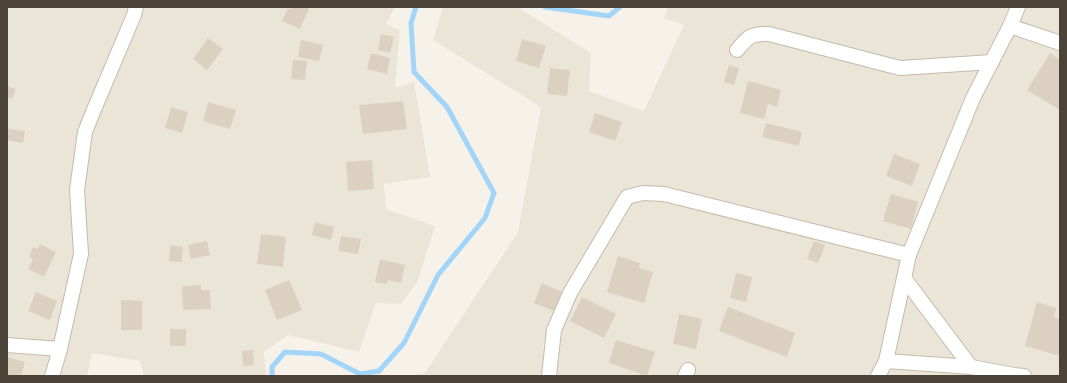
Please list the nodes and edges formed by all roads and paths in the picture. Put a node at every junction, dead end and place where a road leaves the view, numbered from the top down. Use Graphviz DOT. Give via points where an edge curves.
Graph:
graph roads {
  1 [pos="136,7"];
  2 [pos="1018,7"];
  3 [pos="1010,26"];
  4 [pos="1060,43"];
  5 [pos="737,50"];
  6 [pos="992,62"];
  7 [pos="909,255"];
  8 [pos="904,278"];
  9 [pos="7,345"];
  10 [pos="60,349"];
  11 [pos="886,361"];
  12 [pos="971,367"];
  13 [pos="52,376"];
  14 [pos="549,376"];
  15 [pos="878,376"];
  16 [pos="1017,376"];
  1 -- 10 [label="street" via="85,132 77,190 81,254"];
  2 -- 3 [label="street"];
  3 -- 4 [label="street"];
  3 -- 6 [label="street"];
  5 -- 6 [label="street" via="749,37 757,33 900,68"];
  6 -- 7 [label="street" via="973,98"];
  7 -- 8 [label="street"];
  7 -- 14 [label="street" via="664,194 643,193 627,197 570,293 554,330"];
  8 -- 11 [label="street"];
  8 -- 12 [label="street"];
  9 -- 10 [label="street"];
  10 -- 13 [label="street"];
  11 -- 12 [label="street"];
  11 -- 15 [label="street"];
  12 -- 16 [label="street"];
}
